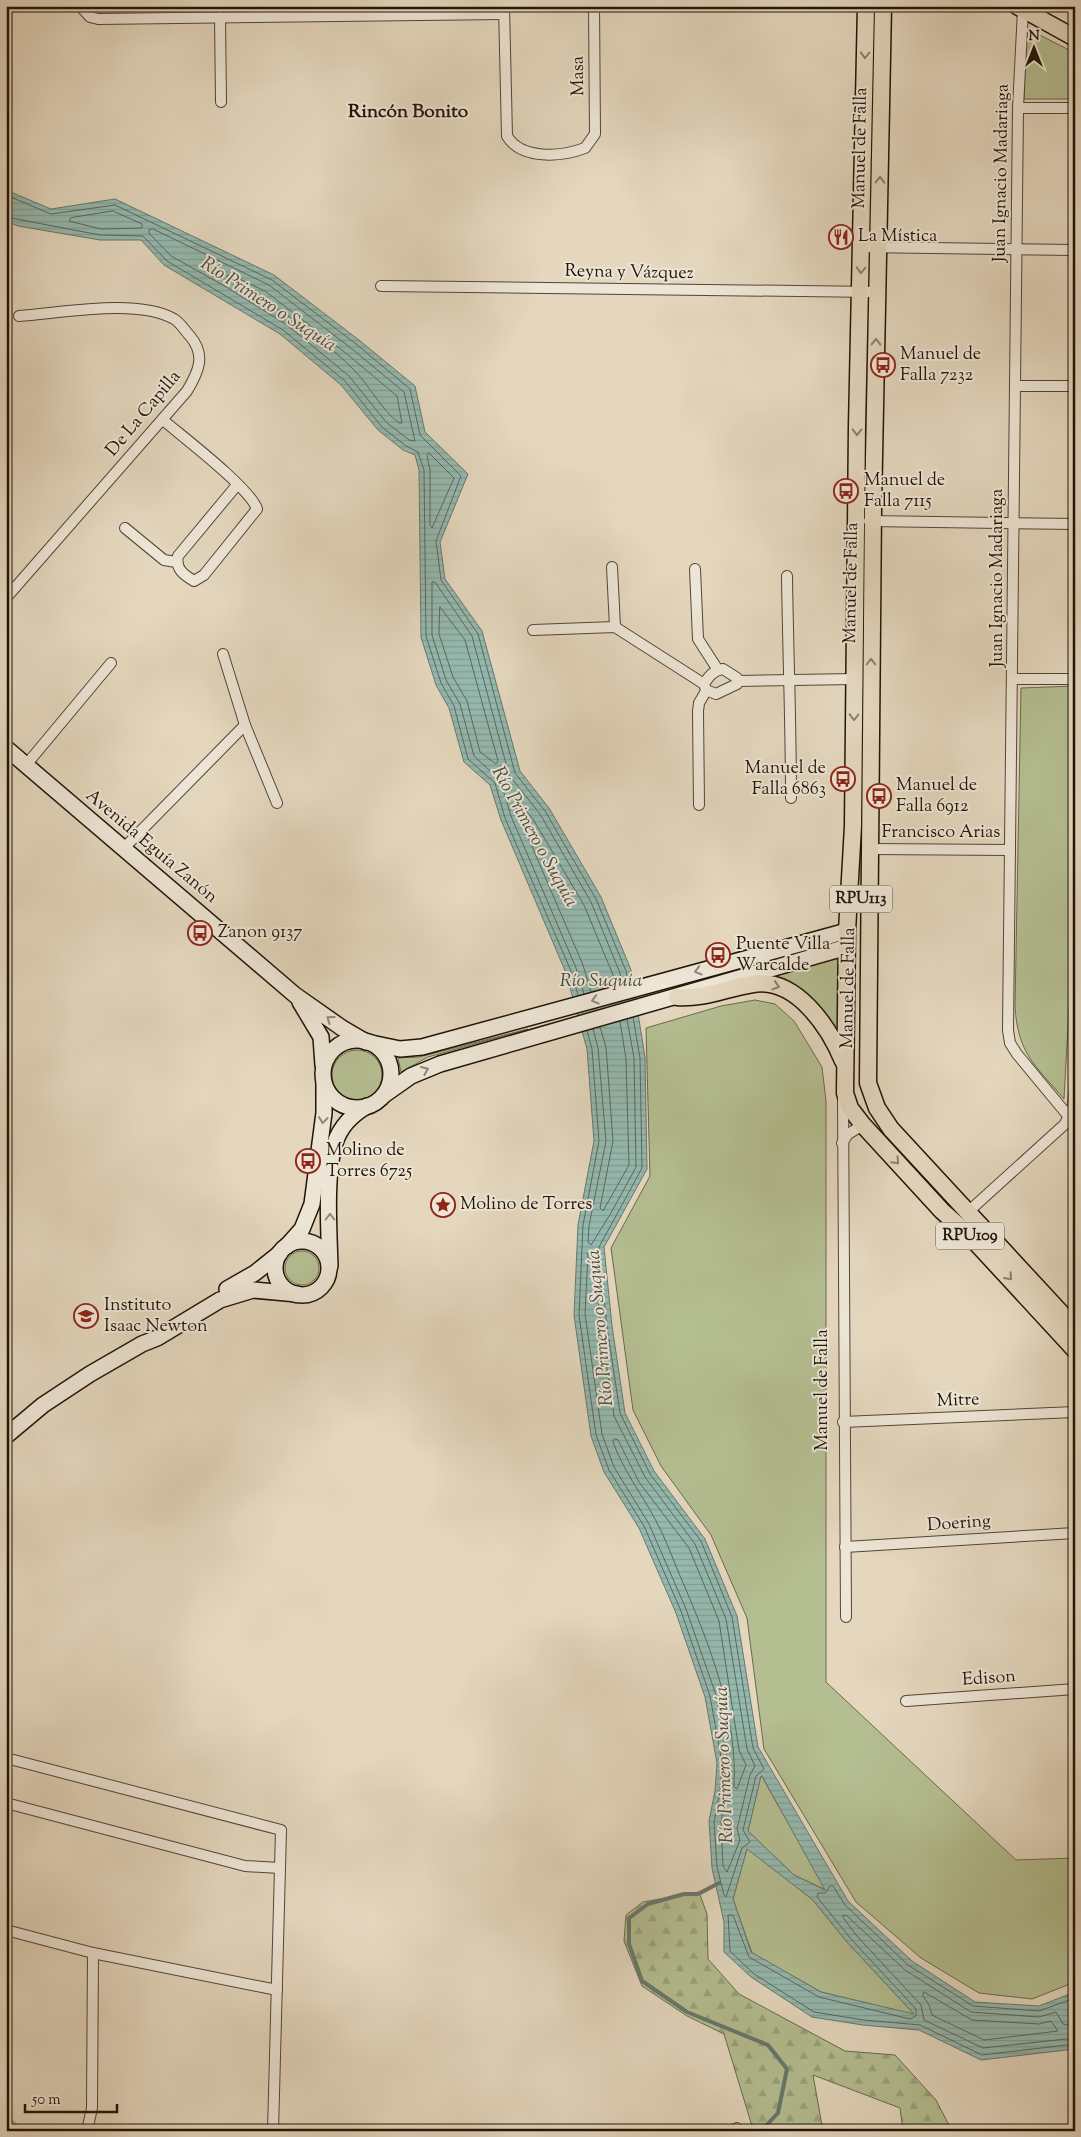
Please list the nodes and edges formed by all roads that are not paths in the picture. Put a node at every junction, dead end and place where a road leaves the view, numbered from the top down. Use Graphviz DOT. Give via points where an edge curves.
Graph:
graph roads {
  1 [pos="80,6"];
  2 [pos="594,6"];
  3 [pos="866,6"];
  4 [pos="883,6"];
  5 [pos="1020,8"];
  6 [pos="504,10"];
  7 [pos="220,17"];
  8 [pos="1075,38"];
  9 [pos="221,102"];
  10 [pos="1018,108"];
  11 [pos="1075,108"];
  12 [pos="862,247"];
  13 [pos="879,247"];
  14 [pos="1018,249"];
  15 [pos="1075,250"];
  16 [pos="381,286"];
  17 [pos="868,292"];
  18 [pos="19,316"];
  19 [pos="1016,386"];
  20 [pos="1075,386"];
  21 [pos="163,420"];
  22 [pos="238,485"];
  23 [pos="856,521"];
  24 [pos="872,521"];
  25 [pos="1014,523"];
  26 [pos="1075,524"];
  27 [pos="126,528"];
  28 [pos="176,562"];
  29 [pos="612,567"];
  30 [pos="694,570"];
  31 [pos="787,576"];
  32 [pos="6,598"];
  33 [pos="615,628"];
  34 [pos="533,630"];
  35 [pos="223,654"];
  36 [pos="111,663"];
  37 [pos="718,670"];
  38 [pos="854,679"];
  39 [pos="1013,679"];
  40 [pos="1075,679"];
  41 [pos="738,681"];
  42 [pos="789,682"];
  43 [pos="705,687"];
  44 [pos="245,725"];
  45 [pos="6,748"];
  46 [pos="26,765"];
  47 [pos="791,798"];
  48 [pos="277,803"];
  49 [pos="699,805"];
  50 [pos="124,849"];
  51 [pos="1010,850"];
  52 [pos="871,855"];
  53 [pos="851,939"];
  54 [pos="295,995"];
  55 [pos="670,998"];
  56 [pos="369,1042"];
  57 [pos="845,1072"];
  58 [pos="324,1077"];
  59 [pos="1075,1082"];
  60 [pos="378,1099"];
  61 [pos="872,1099"];
  62 [pos="1072,1121"];
  63 [pos="862,1125"];
  64 [pos="842,1144"];
  65 [pos="968,1211"];
  66 [pos="284,1249"];
  67 [pos="330,1266"];
  68 [pos="297,1294"];
  69 [pos="1075,1328"];
  70 [pos="142,1344"];
  71 [pos="1075,1350"];
  72 [pos="58,1396"];
  73 [pos="1075,1412"];
  74 [pos="843,1422"];
  75 [pos="6,1436"];
  76 [pos="6,1444"];
  77 [pos="1075,1532"];
  78 [pos="845,1547"];
  79 [pos="846,1617"];
  80 [pos="1075,1689"];
  81 [pos="906,1701"];
  82 [pos="6,1758"];
  83 [pos="6,1803"];
  84 [pos="280,1868"];
  85 [pos="6,1930"];
  86 [pos="93,1953"];
  87 [pos="277,1990"];
  88 [pos="87,2131"];
  89 [pos="273,2131"];
  1 -- 7 [label="street" via="90,17 98,20"];
  2 -- 6 [label="street, Masa" via="595,134 585,148 566,153 530,153 512,144 507,136"];
  3 -- 12 [label="main road, Manuel de Falla / RPU109, one-way"];
  13 -- 4 [label="main road, Manuel de Falla / RPU109, one-way"];
  5 -- 8 [label="main road"];
  5 -- 10 [label="street, Juan Ignacio Madariaga"];
  6 -- 7 [label="street"];
  7 -- 9 [label="street"];
  10 -- 11 [label="street"];
  10 -- 14 [label="street, Juan Ignacio Madariaga"];
  12 -- 13 [label="street"];
  12 -- 17 [label="main road, Manuel de Falla / RPU109, one-way"];
  13 -- 14 [label="street"];
  13 -- 17 [label="main road, Manuel de Falla / RPU109"];
  14 -- 15 [label="street"];
  14 -- 19 [label="street, Juan Ignacio Madariaga"];
  16 -- 17 [label="street, Reyna y Vázquez"];
  17 -- 23 [label="main road, Manuel de Falla / RPU109, one-way"];
  24 -- 17 [label="main road, Manuel de Falla / RPU109, one-way"];
  18 -- 21 [label="street, De La Capilla" via="125,307 156,312 176,320 196,344 201,358 197,374 187,391"];
  19 -- 20 [label="street"];
  19 -- 25 [label="street, Juan Ignacio Madariaga"];
  21 -- 22 [label="street"];
  21 -- 32 [label="street, De La Capilla"];
  22 -- 28 [label="street"];
  22 -- 28 [label="street" via="255,502 257,509 204,575 194,581"];
  23 -- 24 [label="street"];
  23 -- 38 [label="main road, Manuel de Falla / RPU109"];
  24 -- 25 [label="street"];
  52 -- 24 [label="main road, Manuel de Falla / RPU109, one-way"];
  25 -- 26 [label="street"];
  25 -- 39 [label="street, Juan Ignacio Madariaga"];
  27 -- 28 [label="street" via="164,560"];
  29 -- 33 [label="street"];
  30 -- 37 [label="street" via="698,639"];
  31 -- 42 [label="street"];
  33 -- 34 [label="street"];
  33 -- 43 [label="street"];
  35 -- 44 [label="street"];
  36 -- 46 [label="street"];
  37 -- 41 [label="street" via="727,670"];
  37 -- 43 [label="street"];
  38 -- 42 [label="street"];
  38 -- 53 [label="main road, Manuel de Falla / RPU109, one-way"];
  39 -- 40 [label="street"];
  39 -- 51 [label="street, Juan Ignacio Madariaga"];
  41 -- 42 [label="street"];
  41 -- 43 [label="street" via="733,688 716,694"];
  42 -- 47 [label="street"];
  43 -- 49 [label="street" via="698,711"];
  44 -- 48 [label="street"];
  44 -- 50 [label="street"];
  45 -- 46 [label="main road, Avenida Eguía Zanón"];
  46 -- 50 [label="main road, Avenida Eguía Zanón"];
  50 -- 54 [label="main road, Avenida Eguía Zanón"];
  51 -- 52 [label="street, Francisco Arias"];
  51 -- 62 [label="street, Juan Ignacio Madariaga" via="1010,1043"];
  52 -- 53 [label="main road, RPU113"];
  52 -- 61 [label="main road, Manuel de Falla / RPU109" via="868,1073"];
  53 -- 55 [label="main road, RPU113"];
  53 -- 56 [label="main road, RPU113, one-way" via="659,982 414,1049"];
  53 -- 57 [label="main road, Manuel de Falla / RPU109"];
  53 -- 61 [label="main road" via="861,1087"];
  56 -- 54 [label="main road, Avenida Eguía Zanón, one-way" via="342,1028"];
  54 -- 58 [label="main road, Avenida Eguía Zanón" via="321,1037"];
  55 -- 57 [label="main road, RPU113, one-way" via="695,998 759,983 777,985 797,997 820,1022 838,1049"];
  60 -- 55 [label="main road, RPU113, one-way" via="411,1076 429,1068"];
  56 -- 58 [label="main road, RPU113" via="354,1040 338,1046 329,1055"];
  56 -- 60 [label="main road" via="382,1051 389,1064 390,1080"];
  57 -- 63 [label="main road, Manuel de Falla / RPU109" via="847,1100"];
  57 -- 64 [label="street, Manuel de Falla"];
  58 -- 60 [label="main road" via="331,1096 343,1105 358,1108"];
  58 -- 66 [label="main road, RPU113, one-way" via="324,1113 312,1204 302,1230"];
  59 -- 62 [label="street"];
  67 -- 60 [label="main road, RPU113, one-way" via="331,1169 335,1143 350,1119"];
  61 -- 65 [label="main road, RPU109" via="891,1129"];
  62 -- 65 [label="street"];
  63 -- 64 [label="street" via="848,1134"];
  63 -- 71 [label="main road, RPU109, one-way" via="942,1211 968,1233"];
  64 -- 74 [label="street, Manuel de Falla"];
  65 -- 69 [label="main road, RPU109"];
  66 -- 67 [label="main road, RPU113" via="294,1242 310,1242 324,1251"];
  66 -- 68 [label="main road" via="276,1266 279,1281"];
  66 -- 70 [label="main road, RPU113" via="250,1277 153,1333"];
  67 -- 68 [label="main road, RPU113" via="326,1282 320,1288 313,1293"];
  68 -- 70 [label="main road, RPU113" via="261,1289 229,1295"];
  70 -- 72 [label="main road, RPU113"];
  72 -- 75 [label="main road, RPU113"];
  72 -- 76 [label="main road, RPU113"];
  73 -- 74 [label="street, Mitre"];
  74 -- 78 [label="street, Manuel de Falla"];
  77 -- 78 [label="street, Doering"];
  78 -- 79 [label="street, Manuel de Falla"];
  80 -- 81 [label="street, Edison"];
  82 -- 84 [label="street" via="280,1830"];
  83 -- 84 [label="street" via="245,1866"];
  84 -- 87 [label="street"];
  85 -- 86 [label="street"];
  86 -- 87 [label="street"];
  86 -- 88 [label="street" via="92,2108"];
  87 -- 89 [label="street"];
}
